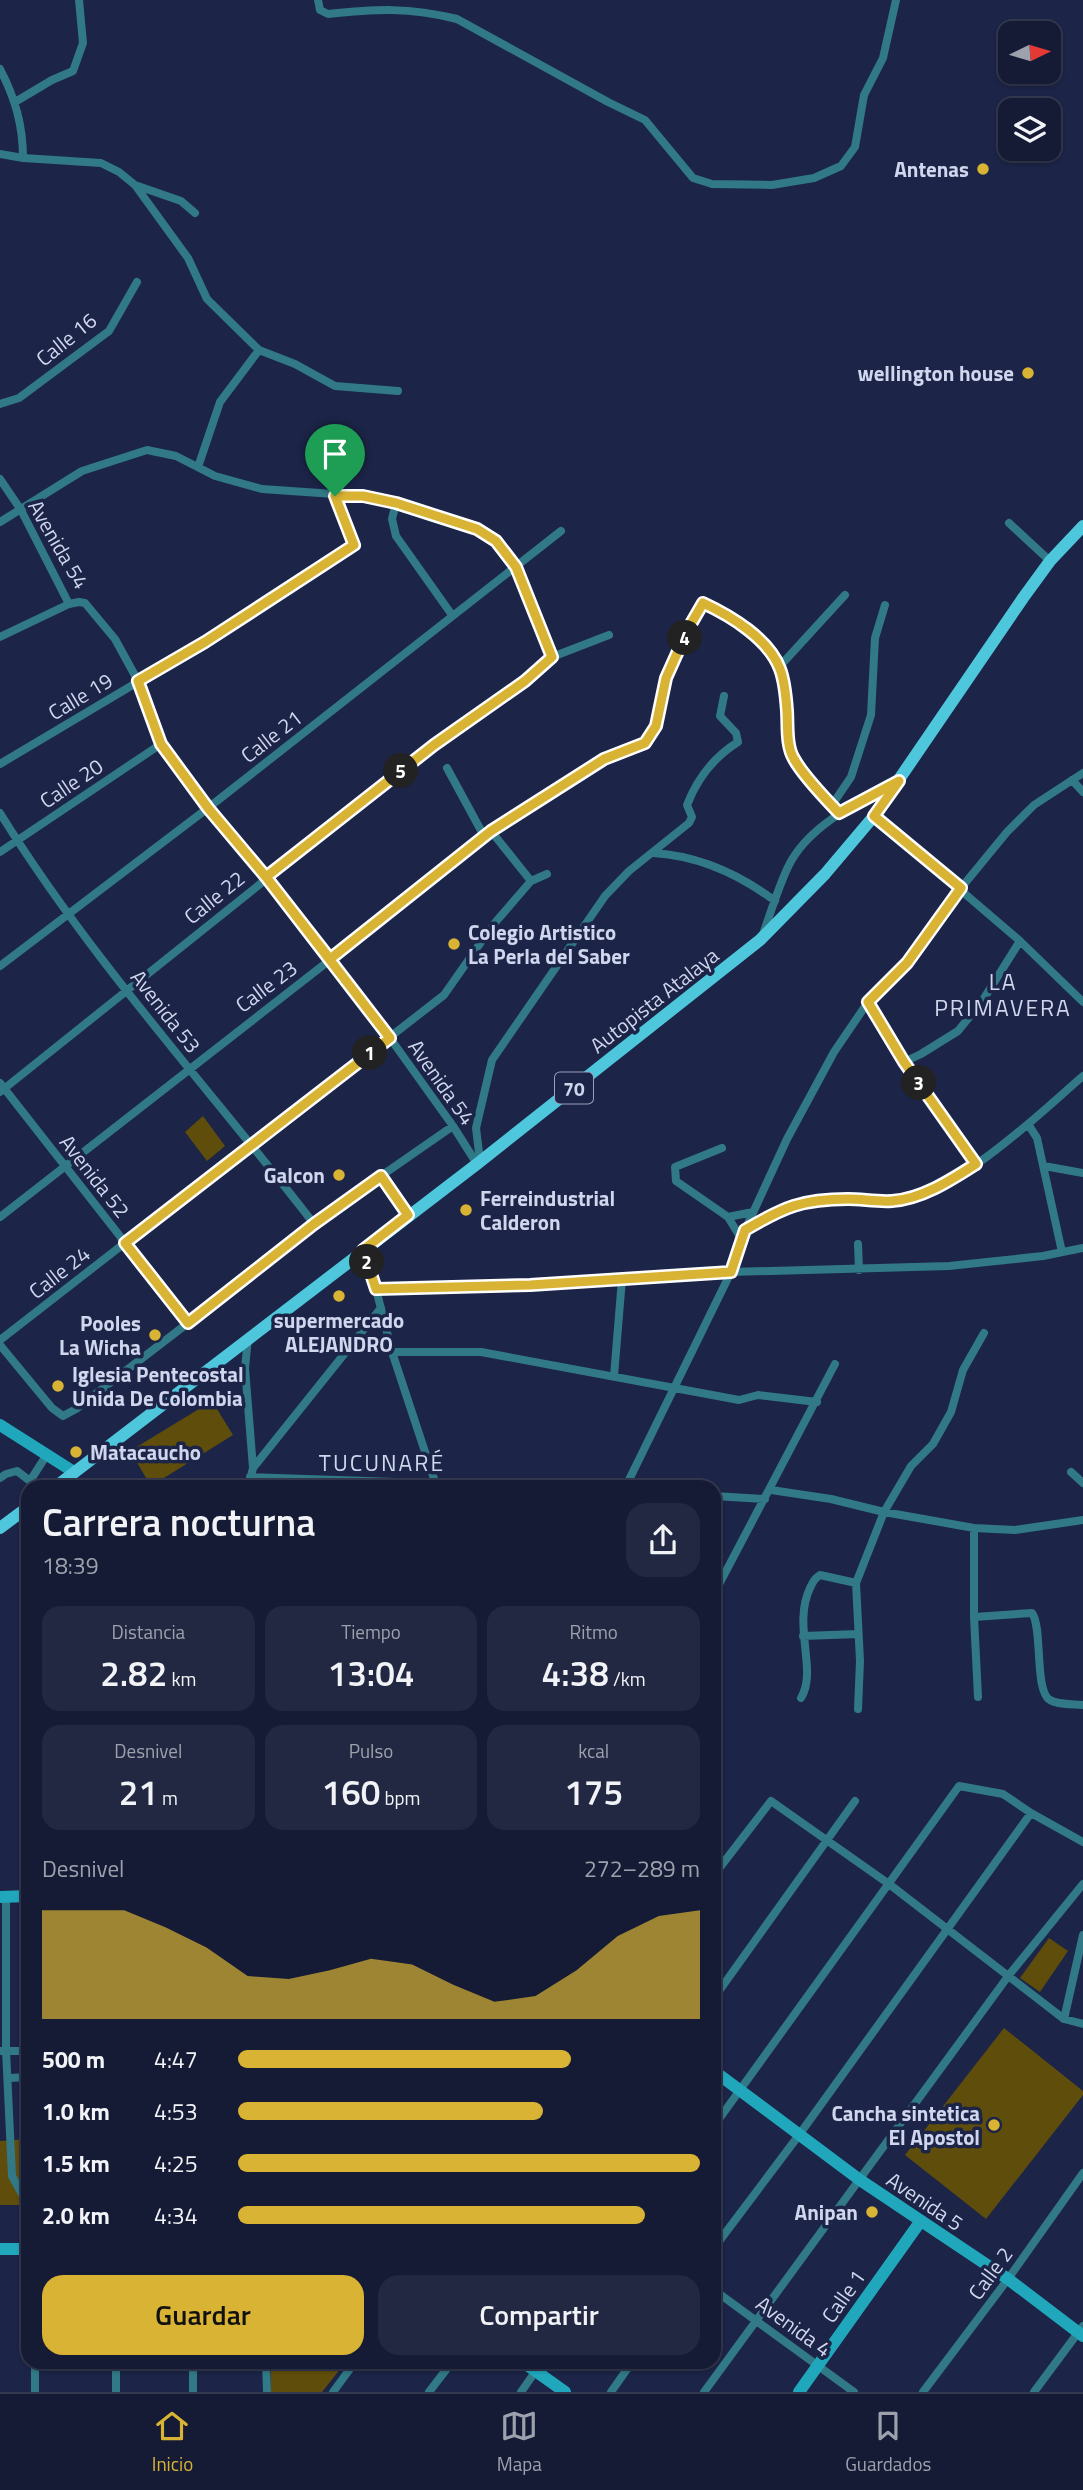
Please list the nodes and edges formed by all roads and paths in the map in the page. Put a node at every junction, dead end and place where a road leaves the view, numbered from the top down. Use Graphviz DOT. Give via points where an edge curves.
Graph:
graph roads {
  1 [pos="79,0"];
  2 [pos="318,0"];
  3 [pos="896,0"];
  4 [pos="0,69"];
  5 [pos="15,102"];
  6 [pos="0,155"];
  7 [pos="23,158"];
  8 [pos="135,185"];
  9 [pos="195,213"];
  10 [pos="137,282"];
  11 [pos="259,350"];
  12 [pos="398,391"];
  13 [pos="0,404"];
  14 [pos="198,467"];
  15 [pos="0,479"];
  16 [pos="335,496"];
  17 [pos="396,503"];
  18 [pos="21,510"];
  19 [pos="0,522"];
  20 [pos="1009,523"];
  21 [pos="561,531"];
  22 [pos="1081,531"];
  23 [pos="1050,561"];
  24 [pos="516,567"];
  25 [pos="845,595"];
  26 [pos="69,604"];
  27 [pos="885,605"];
  28 [pos="452,615"];
  29 [pos="609,635"];
  30 [pos="0,637"];
  31 [pos="552,657"];
  32 [pos="780,666"];
  33 [pos="138,681"];
  34 [pos="724,696"];
  35 [pos="161,744"];
  36 [pos="0,764"];
  37 [pos="447,768"];
  38 [pos="1083,772"];
  39 [pos="1072,780"];
  40 [pos="899,781"];
  41 [pos="1083,792"];
  42 [pos="832,805"];
  43 [pos="208,808"];
  44 [pos="0,813"];
  45 [pos="839,813"];
  46 [pos="874,816"];
  47 [pos="488,834"];
  48 [pos="17,841"];
  49 [pos="0,852"];
  50 [pos="654,853"];
  51 [pos="547,873"];
  52 [pos="266,877"];
  53 [pos="531,881"];
  54 [pos="961,888"];
  55 [pos="775,901"];
  56 [pos="69,913"];
  57 [pos="761,940"];
  58 [pos="1020,941"];
  59 [pos="330,959"];
  60 [pos="0,966"];
  61 [pos="128,991"];
  62 [pos="868,1002"];
  63 [pos="1083,1002"];
  64 [pos="390,1038"];
  65 [pos="904,1062"];
  66 [pos="189,1068"];
  67 [pos="1083,1076"];
  68 [pos="1,1088"];
  69 [pos="1028,1124"];
  70 [pos="453,1126"];
  71 [pos="253,1145"];
  72 [pos="722,1148"];
  73 [pos="478,1163"];
  74 [pos="976,1164"];
  75 [pos="65,1166"];
  76 [pos="1044,1166"];
  77 [pos="1083,1172"];
  78 [pos="381,1176"];
  79 [pos="753,1212"];
  80 [pos="408,1215"];
  81 [pos="0,1217"];
  82 [pos="728,1217"];
  83 [pos="314,1224"];
  84 [pos="745,1230"];
  85 [pos="742,1240"];
  86 [pos="125,1243"];
  87 [pos="858,1244"];
  88 [pos="1083,1248"];
  89 [pos="363,1250"];
  90 [pos="1062,1252"];
  91 [pos="859,1270"];
  92 [pos="731,1272"];
  93 [pos="622,1279"];
  94 [pos="376,1289"];
  95 [pos="381,1308"];
  96 [pos="188,1323"];
  97 [pos="984,1333"];
  98 [pos="248,1338"];
  99 [pos="0,1343"];
  100 [pos="392,1352"];
  101 [pos="835,1364"];
  102 [pos="614,1376"];
  103 [pos="674,1389"];
  104 [pos="817,1402"];
  105 [pos="0,1425"];
  106 [pos="46,1456"];
  107 [pos="74,1472"];
  108 [pos="251,1472"];
  109 [pos="1072,1472"];
  110 [pos="0,1478"];
  111 [pos="27,1480"];
  112 [pos="34,1480"];
  113 [pos="64,1480"];
  114 [pos="250,1480"];
  115 [pos="356,1480"];
  116 [pos="433,1480"];
  117 [pos="629,1480"];
  118 [pos="1083,1483"];
  119 [pos="771,1490"];
  120 [pos="721,1496"];
  121 [pos="765,1499"];
  122 [pos="21,1512"];
  123 [pos="884,1512"];
  124 [pos="1083,1520"];
  125 [pos="0,1528"];
  126 [pos="974,1528"];
  127 [pos="721,1581"];
  128 [pos="856,1583"];
  129 [pos="974,1617"];
  130 [pos="858,1634"];
  131 [pos="803,1636"];
  132 [pos="978,1697"];
  133 [pos="801,1698"];
  134 [pos="1083,1705"];
  135 [pos="858,1709"];
  136 [pos="855,1801"];
  137 [pos="1031,1813"];
  138 [pos="825,1841"];
  139 [pos="1083,1842"];
  140 [pos="721,1866"];
  141 [pos="889,1884"];
  142 [pos="1083,1884"];
  143 [pos="21,1896"];
  144 [pos="3,1897"];
  145 [pos="946,1929"];
  146 [pos="1083,1935"];
  147 [pos="1009,1975"];
  148 [pos="721,1988"];
  149 [pos="1064,2019"];
  150 [pos="1083,2024"];
  151 [pos="3,2050"];
  152 [pos="21,2051"];
  153 [pos="721,2076"];
  154 [pos="21,2077"];
  155 [pos="9,2078"];
  156 [pos="741,2091"];
  157 [pos="721,2117"];
  158 [pos="799,2135"];
  159 [pos="1083,2173"];
  160 [pos="860,2180"];
  161 [pos="21,2192"];
  162 [pos="920,2222"];
  163 [pos="721,2239"];
  164 [pos="0,2249"];
  165 [pos="21,2249"];
  166 [pos="1008,2279"];
  167 [pos="721,2295"];
  168 [pos="756,2320"];
  169 [pos="1082,2331"];
  170 [pos="818,2365"];
  171 [pos="721,2368"];
  172 [pos="35,2369"];
  173 [pos="116,2369"];
  174 [pos="193,2369"];
  175 [pos="266,2369"];
  176 [pos="350,2369"];
  177 [pos="447,2369"];
  178 [pos="538,2369"];
  179 [pos="541,2369"];
  180 [pos="627,2369"];
  181 [pos="721,2369"];
  182 [pos="35,2392"];
  183 [pos="116,2392"];
  184 [pos="193,2392"];
  185 [pos="267,2392"];
  186 [pos="333,2392"];
  187 [pos="429,2392"];
  188 [pos="521,2392"];
  189 [pos="565,2392"];
  190 [pos="611,2392"];
  191 [pos="704,2392"];
  192 [pos="799,2392"];
  193 [pos="854,2392"];
  194 [pos="923,2392"];
  195 [pos="1034,2392"];
  1 -- 5 [label="street" via="83,43 73,71"];
  2 -- 3 [label="street" via="320,10 328,14 387,8 457,19 645,120 693,178 712,184 772,185 814,178 841,166 855,147 864,95 883,58"];
  4 -- 5 [label="street"];
  5 -- 7 [label="street" via="23,132"];
  6 -- 7 [label="street"];
  7 -- 8 [label="street" via="101,163"];
  8 -- 9 [label="street" via="181,201"];
  8 -- 11 [label="street" via="188,257 207,299"];
  10 -- 13 [label="street, Calle 16" via="109,331 19,398"];
  11 -- 12 [label="street" via="335,387"];
  11 -- 14 [label="street" via="220,402"];
  14 -- 16 [label="street" via="233,483"];
  14 -- 18 [label="street" via="147,450 82,471"];
  15 -- 18 [label="street, Avenida 54"];
  16 -- 17 [label="street"];
  16 -- 33 [label="street, Calle 19" via="354,545"];
  17 -- 24 [label="street" via="477,529 496,541"];
  17 -- 28 [label="street" via="392,519 396,536"];
  18 -- 19 [label="street"];
  18 -- 26 [label="street, Avenida 54"];
  20 -- 23 [label="street"];
  21 -- 24 [label="street, Calle 21"];
  22 -- 23 [label="main road, Autopista Atalaya / 70"];
  23 -- 40 [label="main road, Autopista Atalaya / 70"];
  24 -- 28 [label="street, Calle 21"];
  24 -- 31 [label="street"];
  25 -- 32 [label="street"];
  26 -- 30 [label="street"];
  26 -- 33 [label="street, Avenida 54" via="85,603 115,639"];
  27 -- 42 [label="street" via="875,638 871,715 851,777"];
  28 -- 43 [label="street, Calle 21"];
  29 -- 31 [label="street"];
  31 -- 52 [label="street, Calle 22"];
  32 -- 42 [label="street" via="793,758"];
  32 -- 47 [label="street, Calle 23" via="739,623 703,603 666,678 656,726 645,743 604,759"];
  33 -- 35 [label="street, Avenida 54"];
  33 -- 36 [label="street, Calle 19"];
  34 -- 50 [label="street" via="720,716 738,742 713,761 691,796 689,823"];
  35 -- 43 [label="street, Avenida 54"];
  35 -- 48 [label="street, Calle 20"];
  37 -- 47 [label="street"];
  38 -- 39 [label="street"];
  39 -- 41 [label="street"];
  39 -- 54 [label="street" via="1034,805"];
  40 -- 45 [label="street"];
  40 -- 46 [label="main road, Autopista Atalaya / 70"];
  42 -- 45 [label="street"];
  43 -- 52 [label="street, Avenida 54"];
  43 -- 56 [label="street, Calle 21"];
  44 -- 48 [label="street, Avenida 53"];
  45 -- 55 [label="street" via="789,865"];
  46 -- 54 [label="street"];
  46 -- 57 [label="main road, Autopista Atalaya / 70"];
  47 -- 53 [label="street"];
  47 -- 59 [label="street, Calle 23"];
  48 -- 49 [label="street, Calle 20"];
  48 -- 56 [label="street, Avenida 53"];
  50 -- 55 [label="street" via="697,860 728,872"];
  50 -- 73 [label="street" via="605,896 492,1060 475,1128"];
  51 -- 53 [label="street, Calle 24"];
  52 -- 59 [label="street, Avenida 54"];
  52 -- 61 [label="street, Calle 22"];
  53 -- 64 [label="street, Calle 24" via="444,995"];
  54 -- 58 [label="street"];
  54 -- 62 [label="street" via="907,963"];
  55 -- 57 [label="street"];
  56 -- 60 [label="street, Calle 21"];
  56 -- 61 [label="street, Avenida 53"];
  57 -- 73 [label="main road, Autopista Atalaya / 70"];
  58 -- 63 [label="street"];
  58 -- 65 [label="street" via="958,1031"];
  59 -- 64 [label="street, Avenida 54"];
  59 -- 66 [label="street, Calle 23"];
  61 -- 66 [label="street, Avenida 53"];
  61 -- 68 [label="street, Calle 22"];
  62 -- 65 [label="street"];
  62 -- 79 [label="street" via="834,1052"];
  64 -- 70 [label="street, Avenida 54"];
  64 -- 71 [label="street, Calle 24"];
  65 -- 74 [label="street"];
  66 -- 71 [label="street, Avenida 53"];
  66 -- 75 [label="street, Calle 23"];
  67 -- 69 [label="street"];
  68 -- 75 [label="street, Avenida 52"];
  69 -- 74 [label="street"];
  69 -- 76 [label="street"];
  70 -- 73 [label="street, Avenida 54"];
  70 -- 78 [label="street"];
  71 -- 83 [label="street, Avenida 53"];
  71 -- 86 [label="street, Calle 24"];
  72 -- 82 [label="street" via="675,1167 674,1174 676,1181"];
  73 -- 80 [label="main road, Autopista Atalaya / 70"];
  74 -- 84 [label="street" via="928,1192 892,1201 817,1200 790,1205"];
  75 -- 81 [label="street, Calle 23"];
  75 -- 86 [label="street, Avenida 52"];
  76 -- 77 [label="street"];
  76 -- 90 [label="street"];
  78 -- 80 [label="street"];
  78 -- 83 [label="street"];
  79 -- 82 [label="street"];
  79 -- 84 [label="street"];
  80 -- 89 [label="main road, Autopista Atalaya / 70"];
  82 -- 85 [label="street"];
  83 -- 96 [label="street"];
  84 -- 85 [label="street"];
  85 -- 92 [label="street"];
  86 -- 96 [label="street, Avenida 52"];
  86 -- 99 [label="street, Calle 24"];
  87 -- 91 [label="street"];
  88 -- 90 [label="street"];
  89 -- 94 [label="street"];
  89 -- 98 [label="main road, Autopista Atalaya / 70"];
  90 -- 91 [label="street" via="949,1266"];
  91 -- 92 [label="street"];
  92 -- 93 [label="street"];
  92 -- 103 [label="street"];
  93 -- 94 [label="street"];
  93 -- 102 [label="street"];
  94 -- 95 [label="street"];
  95 -- 100 [label="street"];
  95 -- 108 [label="street"];
  96 -- 99 [label="street" via="63,1416"];
  97 -- 123 [label="street" via="963,1370 951,1412"];
  98 -- 107 [label="main road, Autopista Atalaya / 70"];
  98 -- 108 [label="street" via="245,1368"];
  100 -- 102 [label="street" via="481,1352"];
  100 -- 116 [label="street"];
  101 -- 104 [label="street"];
  102 -- 103 [label="street"];
  103 -- 104 [label="street" via="738,1400 758,1395"];
  103 -- 117 [label="street"];
  104 -- 119 [label="street"];
  105 -- 106 [label="street"];
  106 -- 107 [label="street"];
  106 -- 112 [label="street"];
  107 -- 113 [label="main road, Autopista Atalaya / 70"];
  108 -- 114 [label="street"];
  108 -- 115 [label="street"];
  109 -- 118 [label="street"];
  110 -- 111 [label="street" via="17,1471"];
  119 -- 121 [label="street"];
  119 -- 123 [label="street"];
  120 -- 121 [label="street"];
  121 -- 127 [label="street"];
  122 -- 125 [label="main road"];
  123 -- 126 [label="street"];
  123 -- 128 [label="street"];
  124 -- 126 [label="street" via="1015,1530"];
  126 -- 129 [label="street"];
  128 -- 130 [label="street"];
  128 -- 131 [label="street" via="816,1578 802,1616"];
  129 -- 132 [label="street"];
  129 -- 134 [label="street" via="1032,1613 1045,1695 1050,1700"];
  130 -- 131 [label="street"];
  130 -- 135 [label="street"];
  131 -- 133 [label="street" via="807,1677"];
  136 -- 138 [label="street"];
  137 -- 139 [label="street"];
  137 -- 141 [label="street" via="1003,1794 960,1786"];
  137 -- 145 [label="street"];
  138 -- 140 [label="street" via="769,1801"];
  138 -- 141 [label="street"];
  138 -- 148 [label="street"];
  141 -- 145 [label="street"];
  141 -- 156 [label="street"];
  142 -- 147 [label="street"];
  143 -- 144 [label="street"];
  144 -- 151 [label="street"];
  145 -- 147 [label="street"];
  145 -- 158 [label="street"];
  146 -- 149 [label="street"];
  147 -- 149 [label="street"];
  147 -- 160 [label="street"];
  149 -- 150 [label="street"];
  151 -- 152 [label="street"];
  151 -- 155 [label="street"];
  153 -- 156 [label="street, Avenida 5"];
  154 -- 155 [label="street"];
  155 -- 161 [label="street" via="12,2176"];
  156 -- 157 [label="street"];
  156 -- 158 [label="street, Avenida 5"];
  158 -- 160 [label="street, Avenida 5"];
  158 -- 163 [label="street"];
  159 -- 166 [label="street, Calle 2"];
  160 -- 162 [label="street, Avenida 5"];
  160 -- 168 [label="street"];
  162 -- 166 [label="street, Avenida 5"];
  162 -- 170 [label="street, Calle 1"];
  164 -- 165 [label="street"];
  166 -- 169 [label="street, Avenida 5"];
  166 -- 194 [label="street, Calle 2"];
  167 -- 168 [label="street, Avenida 4"];
  168 -- 170 [label="street, Avenida 4"];
  168 -- 171 [label="street"];
  169 -- 195 [label="street"];
  170 -- 192 [label="street, Calle 1"];
  170 -- 193 [label="street, Avenida 4"];
  172 -- 182 [label="street"];
  173 -- 183 [label="street"];
  174 -- 184 [label="street"];
  175 -- 185 [label="street"];
  176 -- 186 [label="street"];
  177 -- 187 [label="street"];
  178 -- 188 [label="street"];
  179 -- 189 [label="street"];
  180 -- 190 [label="street"];
  181 -- 191 [label="street"];
}
